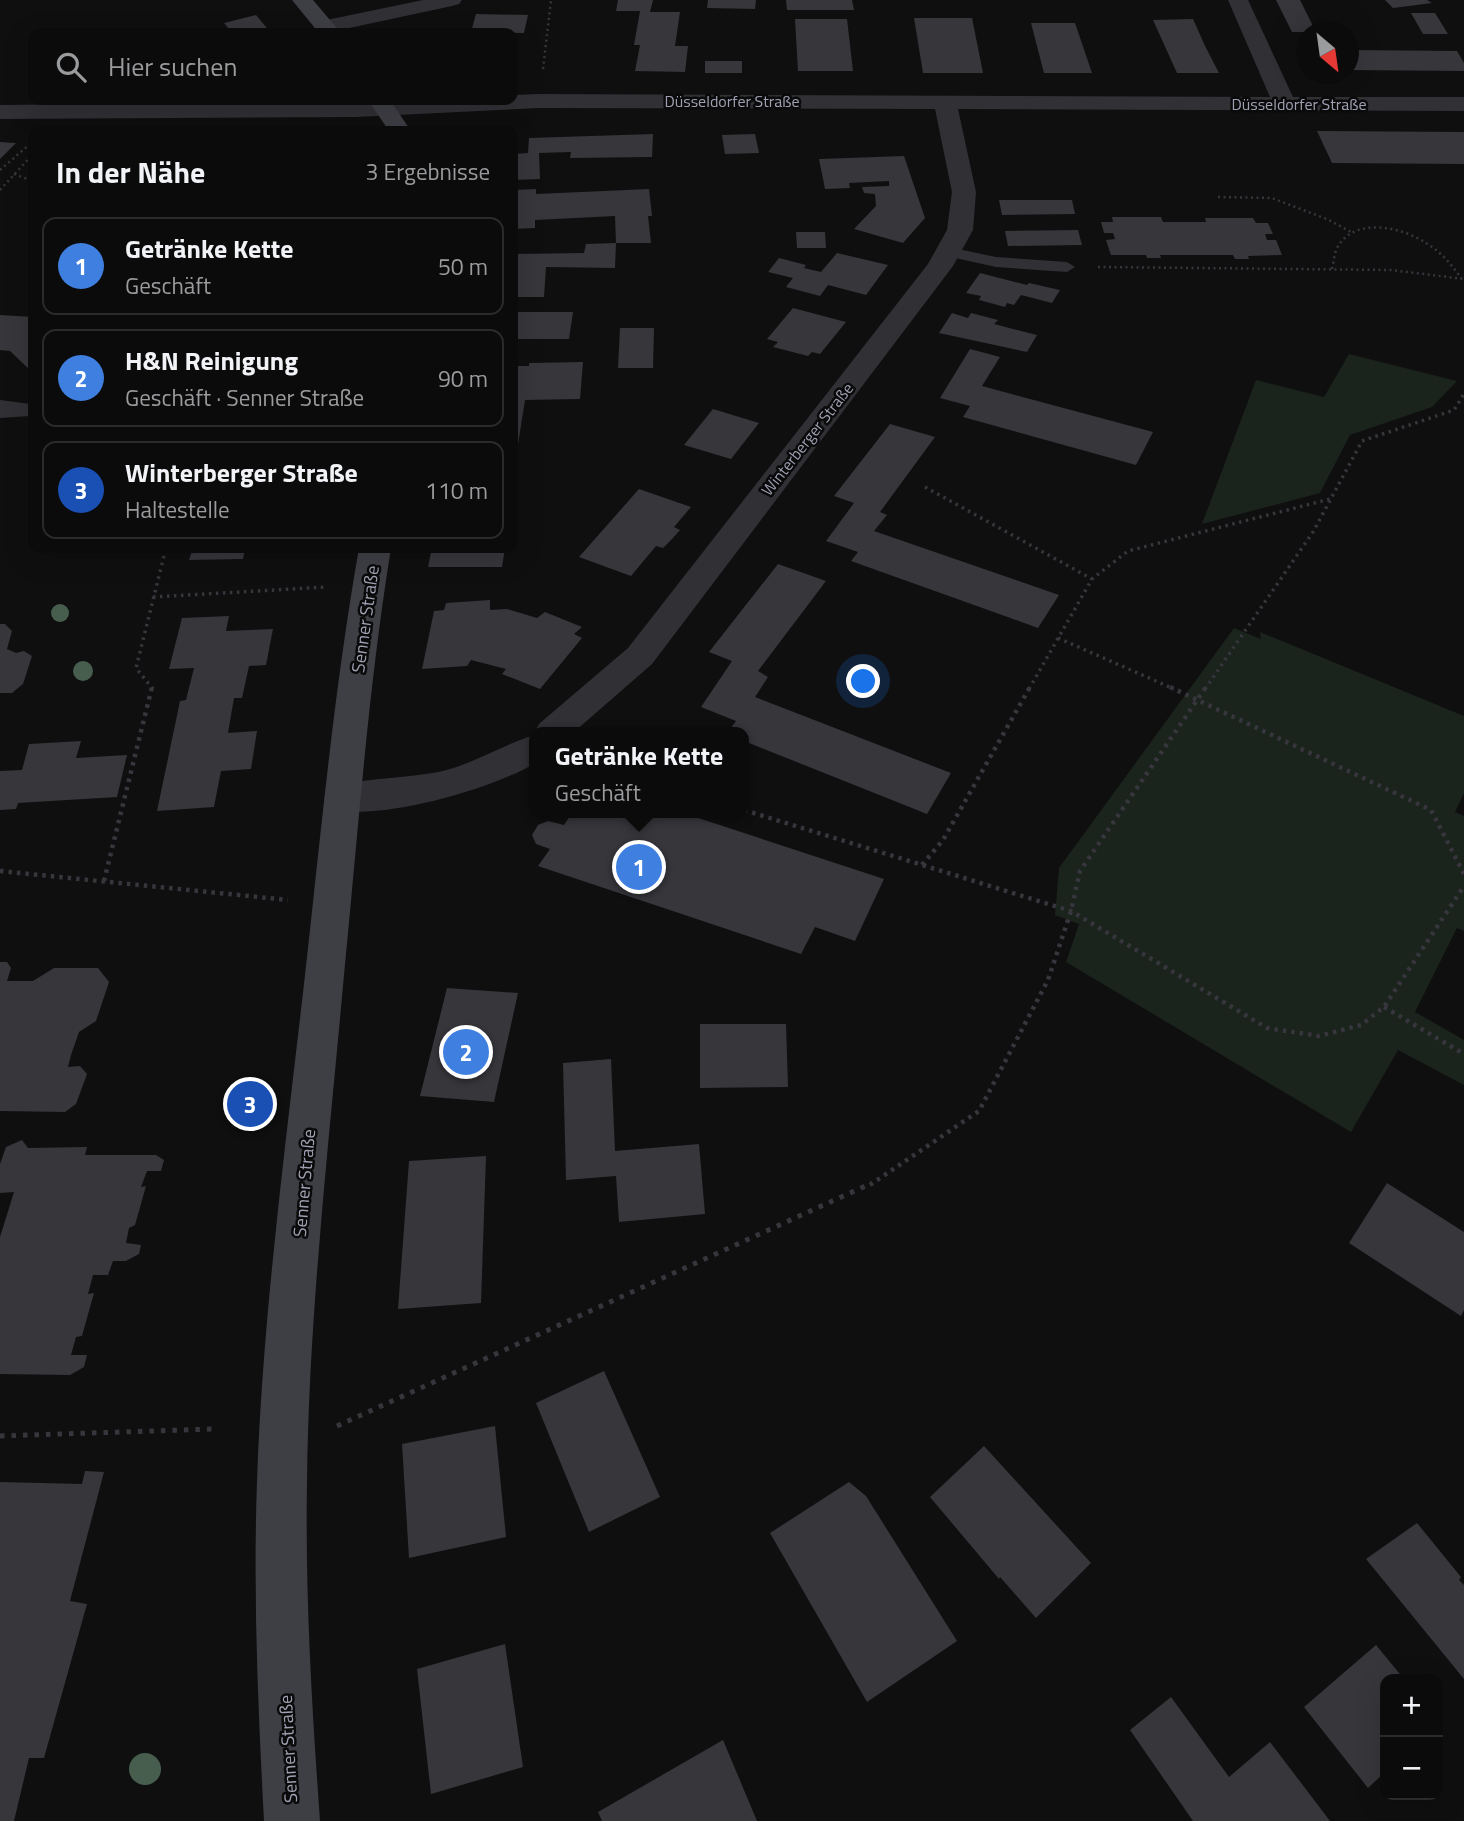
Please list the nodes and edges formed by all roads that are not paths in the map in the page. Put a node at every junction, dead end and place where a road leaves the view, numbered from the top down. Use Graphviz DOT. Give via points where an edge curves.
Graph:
graph roads {
  1 [pos="302,0"];
  2 [pos="452,0"];
  3 [pos="1238,0"];
  4 [pos="325,28"];
  5 [pos="335,28"];
  6 [pos="518,101"];
  7 [pos="945,102"];
  8 [pos="1285,104"];
  9 [pos="1464,104"];
  10 [pos="334,105"];
  11 [pos="383,105"];
  12 [pos="0,112"];
  13 [pos="397,126"];
  14 [pos="948,252"];
  15 [pos="1067,267"];
  16 [pos="375,553"];
  17 [pos="558,727"];
  18 [pos="529,751"];
  19 [pos="342,798"];
  20 [pos="292,1821"];
  1 -- 4 [label="street"];
  2 -- 5 [label="street"];
  3 -- 8 [label="street"];
  6 -- 7 [label="street, Düsseldorfer Straße"];
  7 -- 8 [label="street, Düsseldorfer Straße"];
  7 -- 14 [label="street, Winterberger Straße" via="964,192 960,230"];
  8 -- 9 [label="street, Düsseldorfer Straße"];
  10 -- 12 [label="street, Düsseldorfer Straße"];
  11 -- 13 [label="street"];
  14 -- 15 [label="lane" via="996,262"];
  14 -- 17 [label="street, Winterberger Straße" via="640,656"];
  16 -- 19 [label="street, Senner Straße"];
  18 -- 19 [label="street" via="458,781 383,796"];
  19 -- 20 [label="street, Senner Straße" via="284,1431 281,1634"];
}
